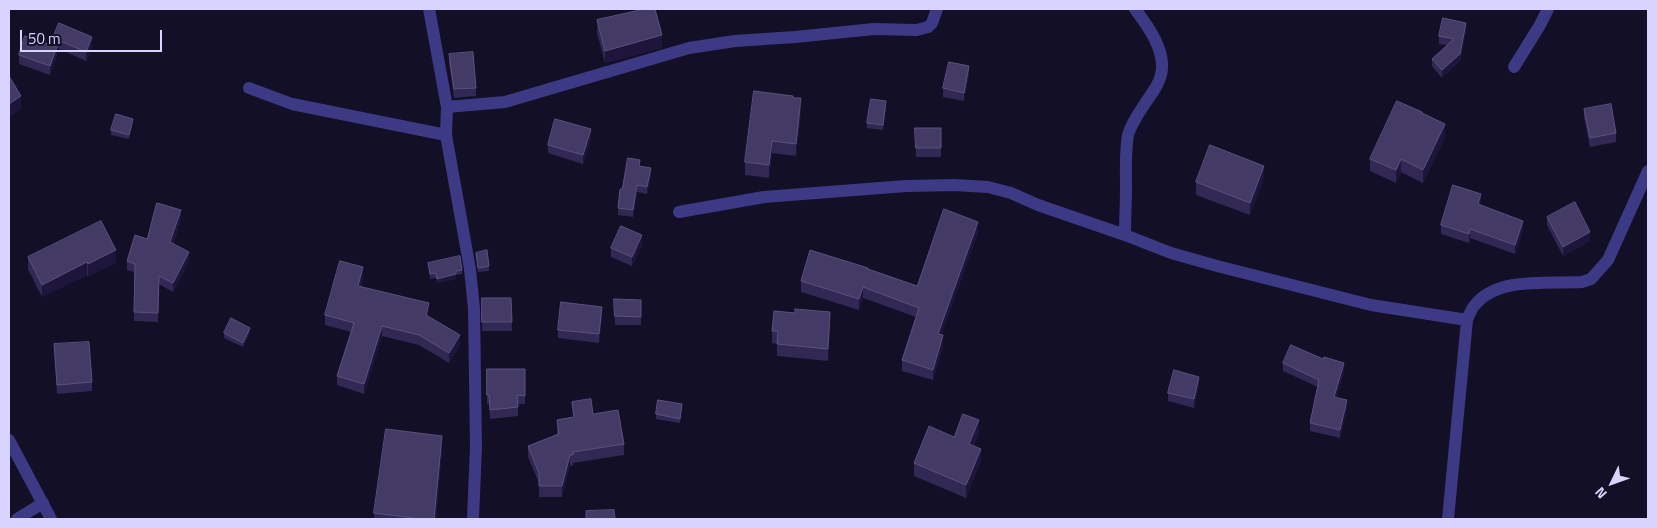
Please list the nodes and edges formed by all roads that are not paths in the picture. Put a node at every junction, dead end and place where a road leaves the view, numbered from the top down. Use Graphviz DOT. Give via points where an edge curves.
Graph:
graph roads {
  1 [pos="429,9"];
  2 [pos="937,9"];
  3 [pos="1135,9"];
  4 [pos="1548,9"];
  5 [pos="1514,67"];
  6 [pos="249,88"];
  7 [pos="447,107"];
  8 [pos="446,135"];
  9 [pos="1648,171"];
  10 [pos="679,212"];
  11 [pos="1125,235"];
  12 [pos="1467,320"];
  13 [pos="9,440"];
  14 [pos="42,503"];
  15 [pos="17,519"];
  16 [pos="51,519"];
  17 [pos="473,519"];
  18 [pos="1448,519"];
  1 -- 7 [label="street"];
  2 -- 7 [label="street" via="932,23 922,29 874,29 698,46 505,102"];
  3 -- 11 [label="street" via="1154,40 1162,69 1156,87 1128,134"];
  4 -- 5 [label="street"];
  6 -- 8 [label="street" via="292,104"];
  7 -- 8 [label="street"];
  8 -- 17 [label="street" via="474,309 476,447"];
  9 -- 12 [label="street" via="1608,260 1590,279 1503,287 1482,298"];
  10 -- 11 [label="street" via="764,197 954,185 1006,191"];
  11 -- 12 [label="street" via="1208,264 1371,305"];
  12 -- 18 [label="street"];
  13 -- 14 [label="street"];
  14 -- 15 [label="street"];
  14 -- 16 [label="street"];
}
